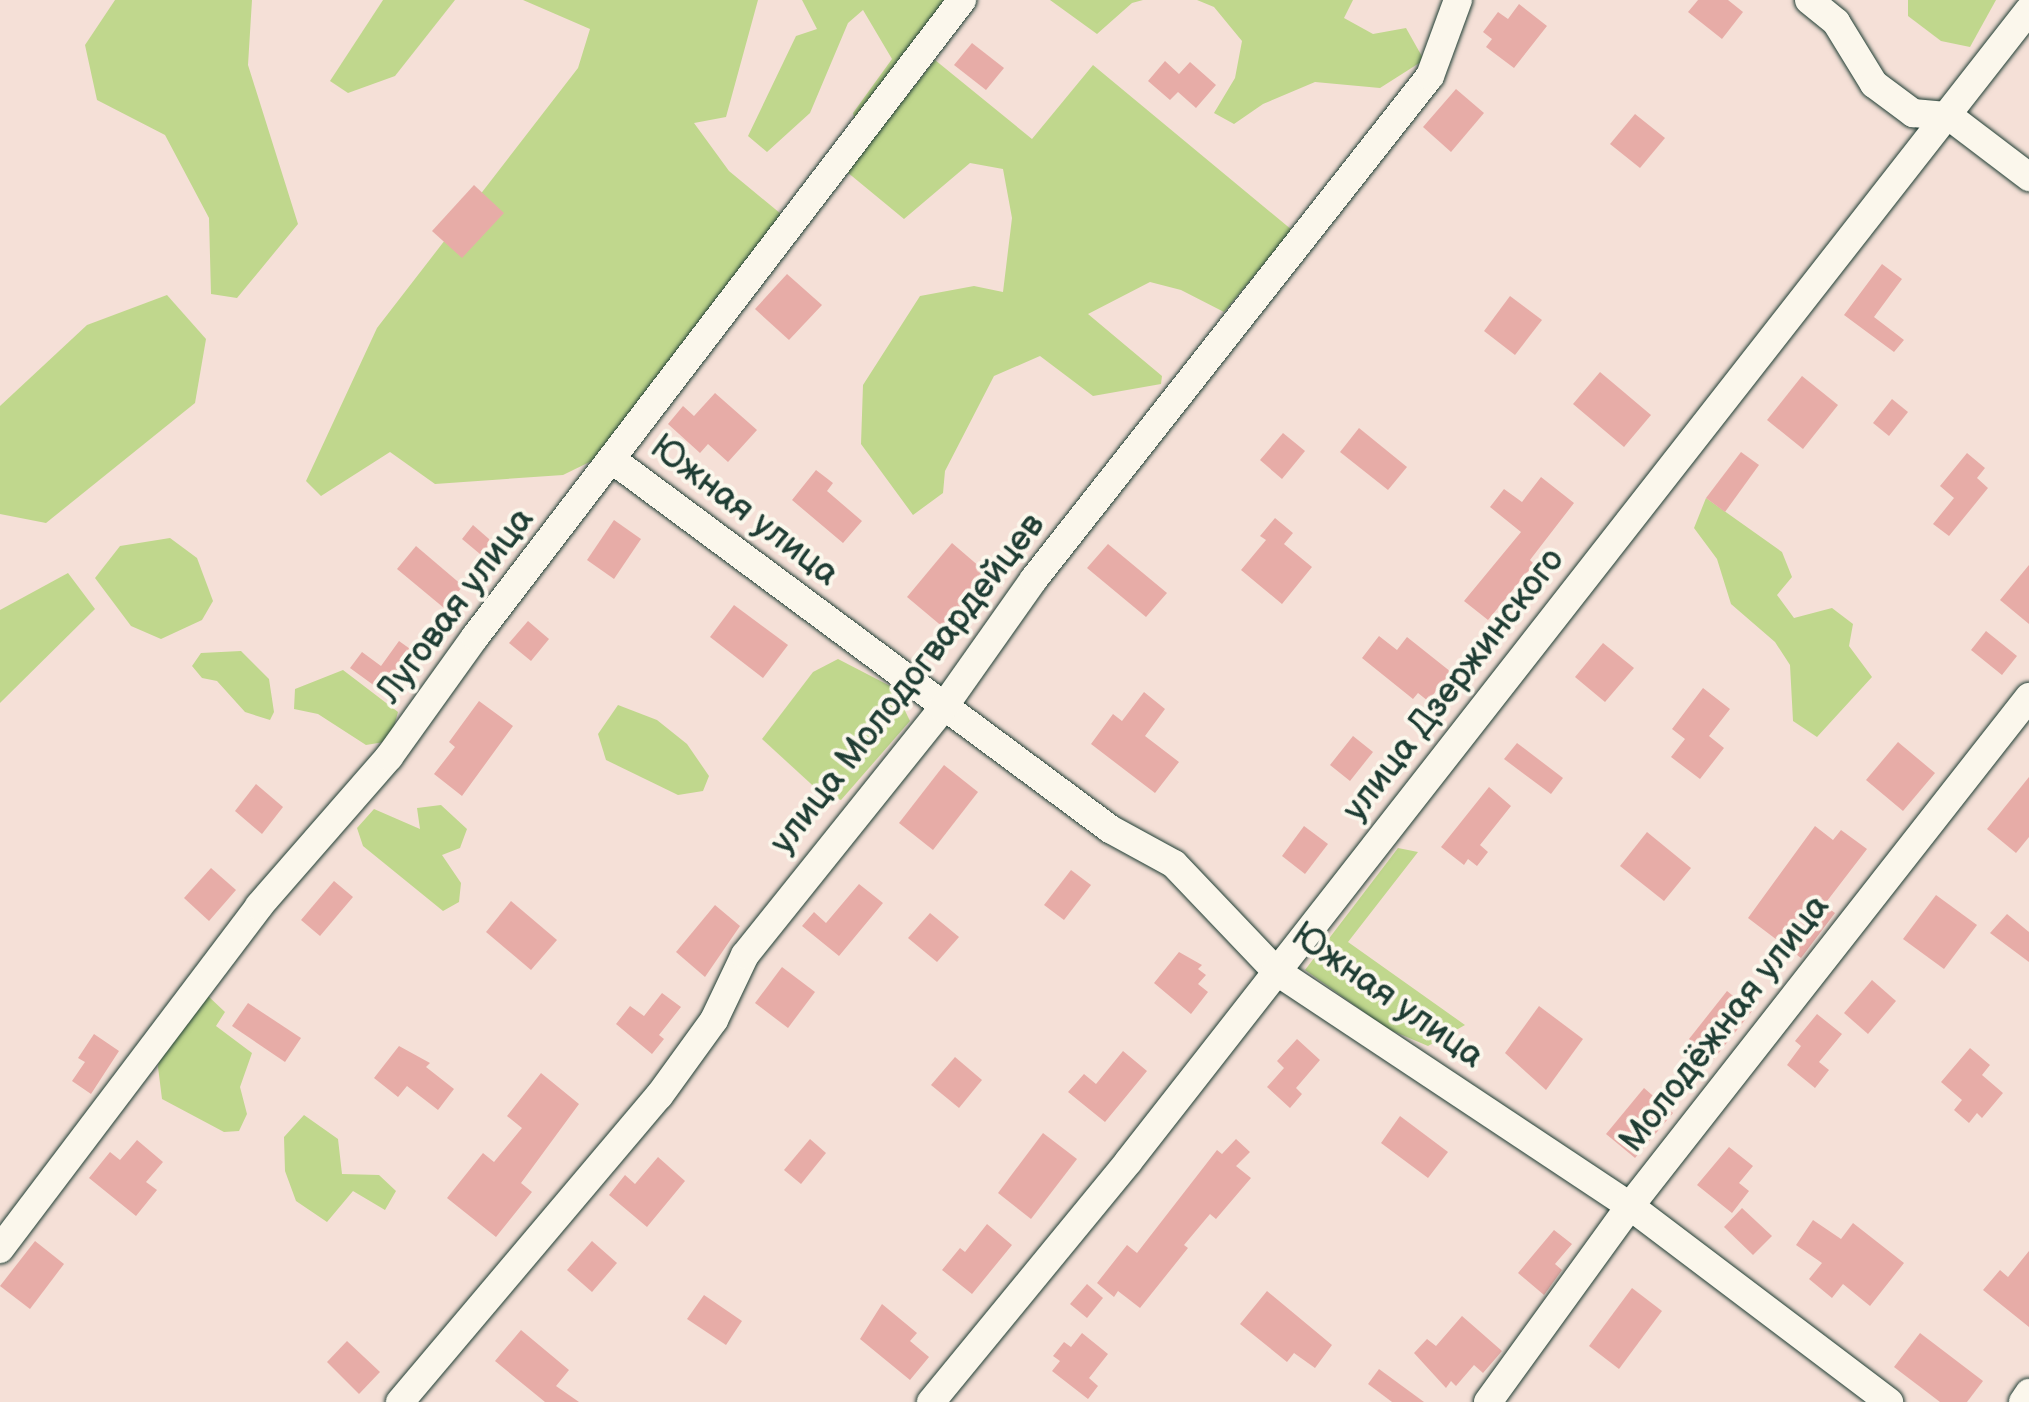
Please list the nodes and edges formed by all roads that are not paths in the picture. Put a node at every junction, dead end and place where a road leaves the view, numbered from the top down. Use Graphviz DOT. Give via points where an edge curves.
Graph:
graph roads {
  1 [pos="962,0"];
  2 [pos="1458,0"];
  3 [pos="1809,0"];
  4 [pos="2029,10"];
  5 [pos="1949,116"];
  6 [pos="2029,176"];
  7 [pos="614,461"];
  8 [pos="2029,697"];
  9 [pos="943,708"];
  10 [pos="1276,971"];
  11 [pos="1630,1206"];
  12 [pos="0,1249"];
  13 [pos="2029,1394"];
  14 [pos="400,1402"];
  15 [pos="930,1402"];
  16 [pos="1488,1402"];
  17 [pos="1889,1402"];
  18 [pos="2023,1402"];
  1 -- 7 [label="street, Луговая улица"];
  2 -- 9 [label="street, улица Молодогвардейцев" via="1430,76 1034,579"];
  3 -- 5 [label="street" via="1836,22 1874,84 1914,113"];
  4 -- 5 [label="street, улица Дзержинского"];
  5 -- 6 [label="street"];
  5 -- 10 [label="street, улица Дзержинского" via="1774,330"];
  7 -- 9 [label="street, Южная улица"];
  7 -- 12 [label="street, Луговая улица" via="389,758 259,906"];
  8 -- 11 [label="street, Молодёжная улица"];
  9 -- 10 [label="street, Южная улица" via="1110,830 1174,864"];
  9 -- 14 [label="street, улица Молодогвардейцев" via="745,955 714,1020 659,1096"];
  10 -- 11 [label="street, Южная улица"];
  10 -- 15 [label="street, улица Дзержинского"];
  11 -- 16 [label="street, Молодёжная улица"];
  11 -- 17 [label="street, Южная улица"];
  13 -- 18 [label="street"];
}
